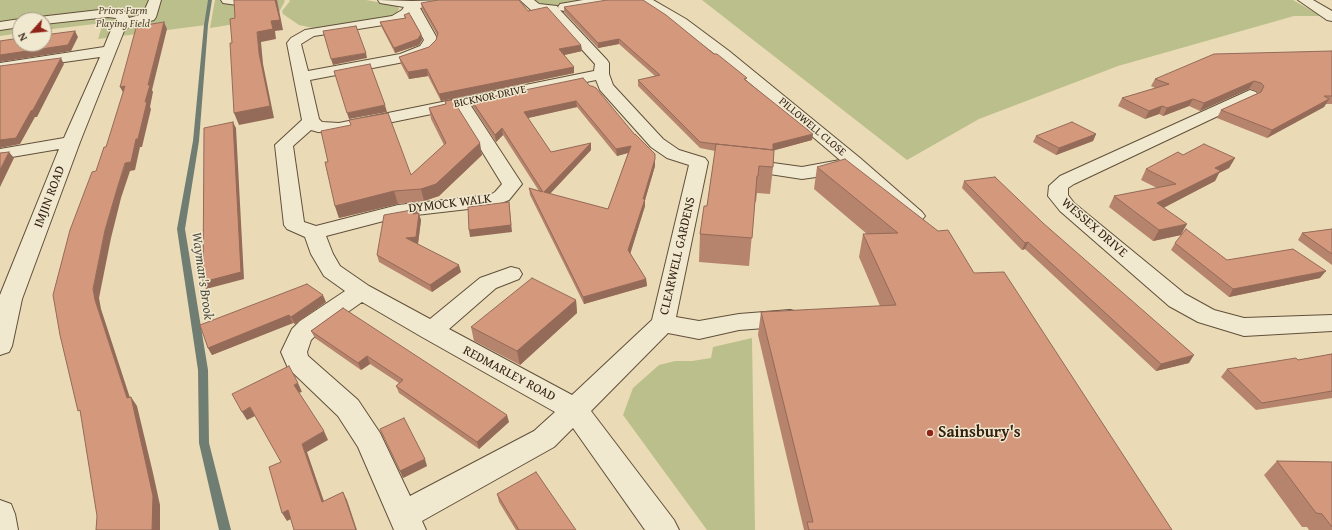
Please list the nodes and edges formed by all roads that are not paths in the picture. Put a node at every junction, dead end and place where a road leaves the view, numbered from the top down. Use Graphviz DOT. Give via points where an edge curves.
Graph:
graph roads {
  1 [pos="155,0"];
  2 [pos="227,0"];
  3 [pos="254,0"];
  4 [pos="384,0"];
  5 [pos="444,0"];
  6 [pos="526,0"];
  7 [pos="606,0"];
  8 [pos="644,0"];
  9 [pos="1304,0"];
  10 [pos="412,5"];
  11 [pos="552,9"];
  12 [pos="1332,17"];
  13 [pos="52,19"];
  14 [pos="125,23"];
  15 [pos="12,24"];
  16 [pos="0,26"];
  17 [pos="108,51"];
  18 [pos="0,67"];
  19 [pos="601,74"];
  20 [pos="302,77"];
  21 [pos="1250,95"];
  22 [pos="461,103"];
  23 [pos="311,122"];
  24 [pos="71,142"];
  25 [pos="0,154"];
  26 [pos="854,162"];
  27 [pos="714,163"];
  28 [pos="924,224"];
  29 [pos="318,244"];
  30 [pos="511,274"];
  31 [pos="361,291"];
  32 [pos="812,317"];
  33 [pos="663,323"];
  34 [pos="1332,323"];
  35 [pos="431,332"];
  36 [pos="0,346"];
  37 [pos="575,410"];
  38 [pos="0,515"];
  39 [pos="407,523"];
  40 [pos="2,530"];
  41 [pos="663,530"];
  1 -- 14 [label="street" via="150,16"];
  2 -- 3 [label="street"];
  4 -- 10 [label="street"];
  5 -- 10 [label="street"];
  6 -- 11 [label="street" via="535,7"];
  7 -- 11 [label="street"];
  8 -- 26 [label="street, PILLOWELL CLOSE" via="681,22 724,54"];
  9 -- 12 [label="street"];
  10 -- 20 [label="street" via="407,13 396,19 315,32 298,38 294,43"];
  10 -- 20 [label="street" via="431,40 425,49 404,58"];
  11 -- 19 [label="street" via="602,63"];
  13 -- 14 [label="street" via="108,13 121,16"];
  14 -- 17 [label="street, IMJIN ROAD" via="118,30"];
  15 -- 16 [label="street"];
  17 -- 18 [label="street"];
  17 -- 24 [label="street, IMJIN ROAD"];
  19 -- 22 [label="street, BICKNOR DRIVE"];
  19 -- 27 [label="street" via="606,87 657,143 673,154"];
  20 -- 23 [label="street"];
  21 -- 34 [label="street, WESSEX DRIVE" via="1067,180 1058,186 1058,196 1067,207 1178,300 1206,316 1244,327"];
  22 -- 23 [label="street, BICKNOR DRIVE" via="339,128 318,127"];
  22 -- 29 [label="street, DYMOCK WALK" via="512,184 502,196 494,200 398,211"];
  23 -- 29 [label="street" via="284,145 294,225"];
  24 -- 25 [label="street"];
  24 -- 36 [label="street, IMJIN ROAD" via="10,299"];
  26 -- 27 [label="street, PILLOWELL CLOSE" via="802,173"];
  26 -- 28 [label="street"];
  27 -- 33 [label="street, CLEARWELL GARDENS"];
  29 -- 31 [label="street, REDMARLEY ROAD" via="332,271"];
  30 -- 35 [label="street" via="488,283"];
  31 -- 35 [label="street, REDMARLEY ROAD"];
  31 -- 39 [label="street" via="309,327 299,338 294,352 300,365 348,408 370,442"];
  32 -- 33 [label="street" via="739,322 699,330"];
  33 -- 37 [label="street, CLEARWELL GARDENS"];
  35 -- 37 [label="street, REDMARLEY ROAD"];
  37 -- 39 [label="street, CLEARWELL GARDENS" via="544,439"];
  37 -- 41 [label="street, REDMARLEY ROAD"];
  38 -- 40 [label="street"];
}
